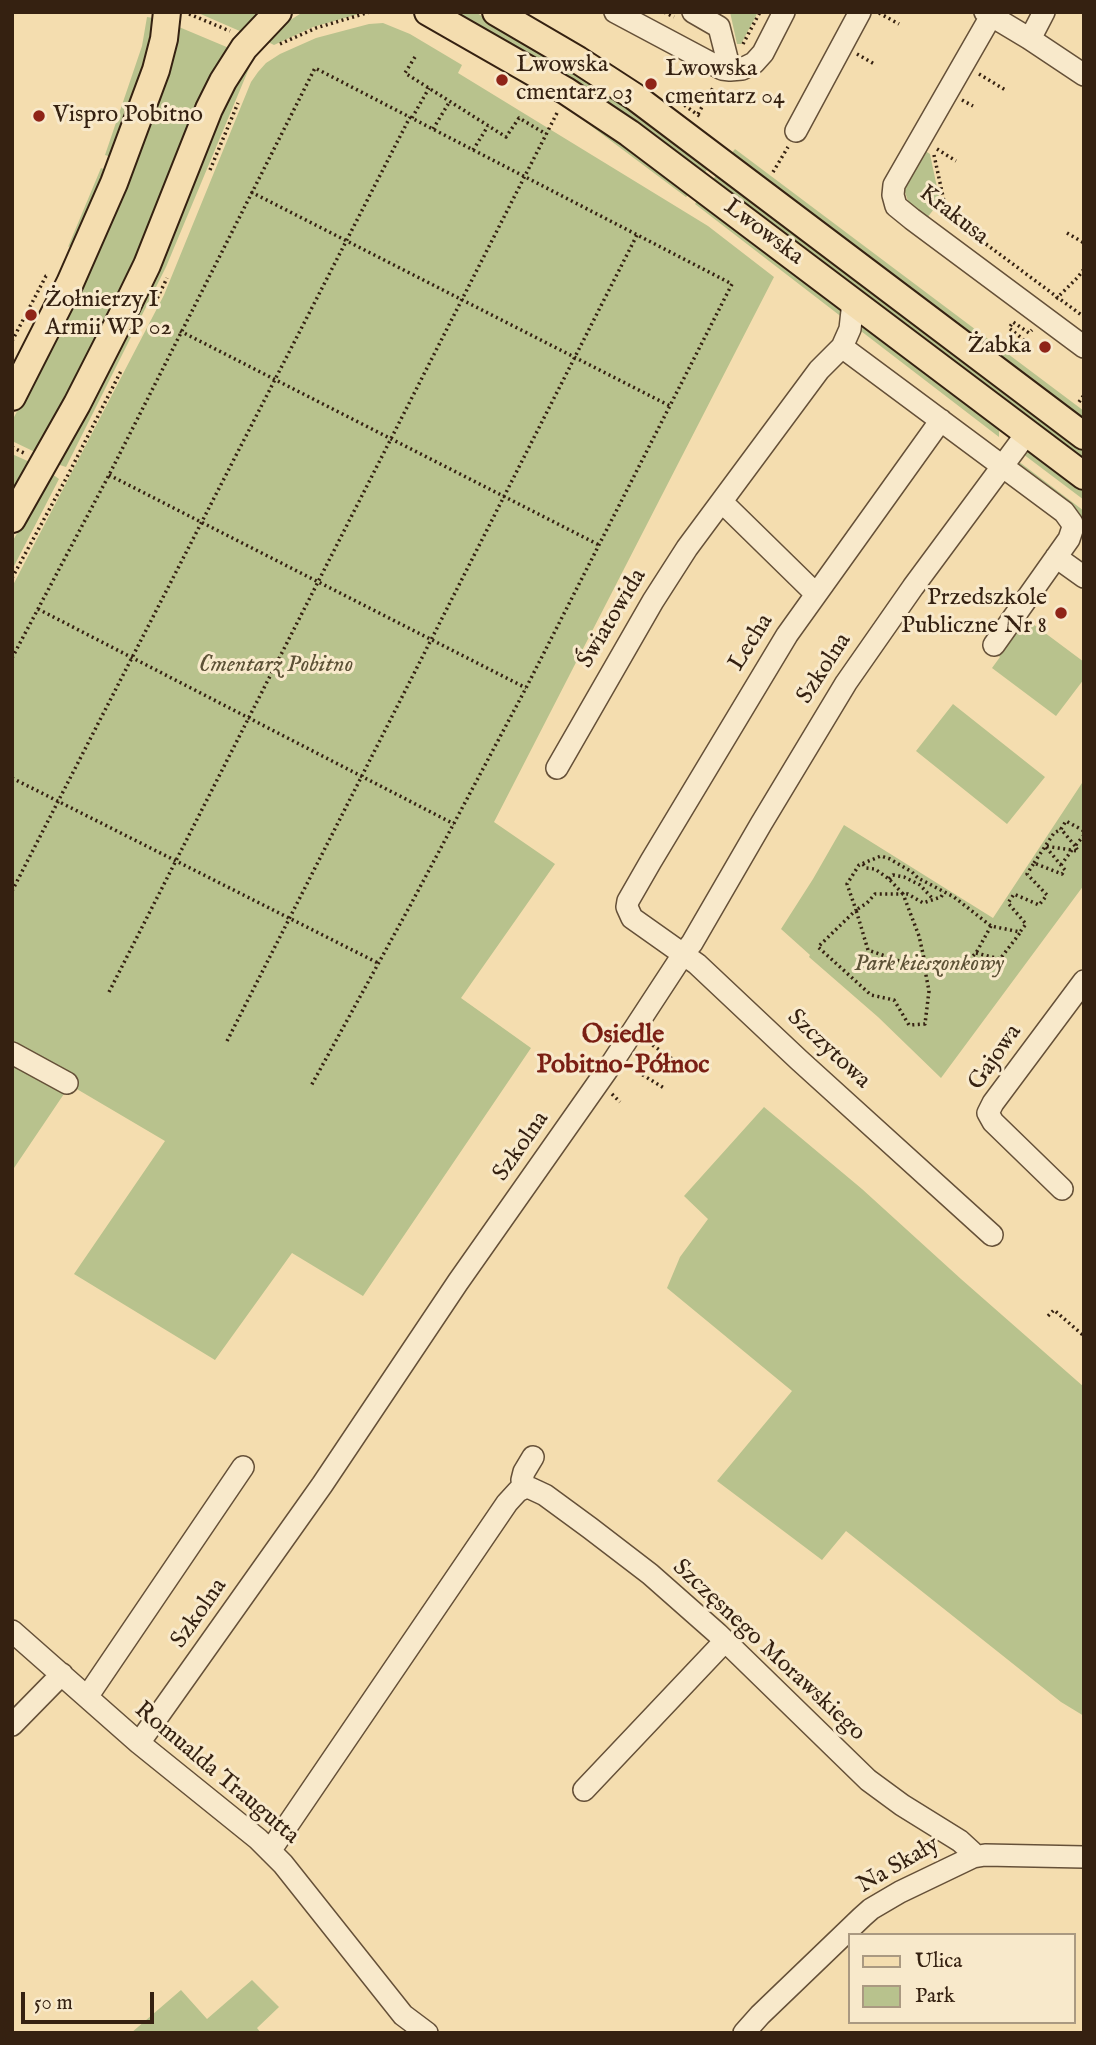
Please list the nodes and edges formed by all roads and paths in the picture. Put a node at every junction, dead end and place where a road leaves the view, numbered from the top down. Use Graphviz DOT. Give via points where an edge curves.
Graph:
graph roads {
  1 [pos="167,12"];
  2 [pos="183,12"];
  3 [pos="278,12"];
  4 [pos="370,12"];
  5 [pos="428,12"];
  6 [pos="615,12"];
  7 [pos="693,12"];
  8 [pos="784,12"];
  9 [pos="860,12"];
  10 [pos="876,12"];
  11 [pos="1044,12"];
  12 [pos="988,14"];
  13 [pos="507,15"];
  14 [pos="899,24"];
  15 [pos="1030,39"];
  16 [pos="261,44"];
  17 [pos="415,57"];
  18 [pos="736,69"];
  19 [pos="971,69"];
  20 [pos="1084,75"];
  21 [pos="429,88"];
  22 [pos="1007,91"];
  23 [pos="710,93"];
  24 [pos="450,101"];
  25 [pos="557,113"];
  26 [pos="698,114"];
  27 [pos="411,118"];
  28 [pos="488,126"];
  29 [pos="433,129"];
  30 [pos="546,134"];
  31 [pos="794,136"];
  32 [pos="473,150"];
  33 [pos="956,161"];
  34 [pos="773,172"];
  35 [pos="524,176"];
  36 [pos="251,192"];
  37 [pos="1067,233"];
  38 [pos="638,235"];
  39 [pos="346,241"];
  40 [pos="1084,243"];
  41 [pos="1084,269"];
  42 [pos="54,274"];
  43 [pos="1058,298"];
  44 [pos="461,300"];
  45 [pos="853,302"];
  46 [pos="1084,317"];
  47 [pos="1036,324"];
  48 [pos="180,331"];
  49 [pos="12,341"];
  50 [pos="842,347"];
  51 [pos="1084,347"];
  52 [pos="1013,353"];
  53 [pos="575,358"];
  54 [pos="275,380"];
  55 [pos="1084,395"];
  56 [pos="12,397"];
  57 [pos="1079,402"];
  58 [pos="670,406"];
  59 [pos="941,420"];
  60 [pos="1027,433"];
  61 [pos="1084,436"];
  62 [pos="391,439"];
  63 [pos="1002,466"];
  64 [pos="109,475"];
  65 [pos="1084,476"];
  66 [pos="504,497"];
  67 [pos="722,502"];
  68 [pos="12,519"];
  69 [pos="202,523"];
  70 [pos="599,545"];
  71 [pos="1056,557"];
  72 [pos="1084,577"];
  73 [pos="318,581"];
  74 [pos="816,594"];
  75 [pos="38,609"];
  76 [pos="431,639"];
  77 [pos="995,645"];
  78 [pos="12,657"];
  79 [pos="132,658"];
  80 [pos="526,688"];
  81 [pos="248,718"];
  82 [pos="557,768"];
  83 [pos="362,776"];
  84 [pos="12,778"];
  85 [pos="59,801"];
  86 [pos="454,824"];
  87 [pos="1061,829"];
  88 [pos="1084,833"];
  89 [pos="1045,846"];
  90 [pos="1074,848"];
  91 [pos="176,860"];
  92 [pos="1034,863"];
  93 [pos="863,864"];
  94 [pos="1061,865"];
  95 [pos="889,879"];
  96 [pos="12,891"];
  97 [pos="944,892"];
  98 [pos="903,894"];
  99 [pos="933,899"];
  100 [pos="627,907"];
  101 [pos="856,909"];
  102 [pos="289,918"];
  103 [pos="991,926"];
  104 [pos="1020,932"];
  105 [pos="684,953"];
  106 [pos="976,953"];
  107 [pos="378,963"];
  108 [pos="925,969"];
  109 [pos="1084,981"];
  110 [pos="109,992"];
  111 [pos="633,1031"];
  112 [pos="227,1041"];
  113 [pos="12,1053"];
  114 [pos="681,1065"];
  115 [pos="633,1069"];
  116 [pos="66,1083"];
  117 [pos="311,1086"];
  118 [pos="664,1088"];
  119 [pos="1062,1189"];
  120 [pos="992,1235"];
  121 [pos="1048,1317"];
  122 [pos="1084,1336"];
  123 [pos="533,1457"];
  124 [pos="243,1467"];
  125 [pos="524,1488"];
  126 [pos="12,1632"];
  127 [pos="725,1641"];
  128 [pos="62,1674"];
  129 [pos="87,1696"];
  130 [pos="12,1725"];
  131 [pos="139,1743"];
  132 [pos="584,1790"];
  133 [pos="270,1851"];
  134 [pos="973,1857"];
  135 [pos="1084,1857"];
  136 [pos="409,2024"];
  137 [pos="427,2033"];
  138 [pos="744,2033"];
  1 -- 56 [label="main road" via="156,71 114,183"];
  2 -- 16 [label="path"];
  3 -- 16 [label="main road"];
  4 -- 16 [label="path"];
  5 -- 45 [label="main road, Lwowska" via="598,111"];
  6 -- 18 [label="street" via="722,69"];
  7 -- 18 [label="street" via="719,27"];
  8 -- 18 [label="street" via="763,53 754,63"];
  9 -- 31 [label="street"];
  10 -- 14 [label="path"];
  11 -- 15 [label="street"];
  12 -- 15 [label="street, Krakusa"];
  12 -- 47 [label="street, Krakusa" via="894,185 893,195 896,206"];
  13 -- 61 [label="main road, Lwowska" via="645,105"];
  15 -- 20 [label="street, Krakusa"];
  16 -- 68 [label="main road" via="233,65 209,109 147,265"];
  17 -- 21 [label="path" via="405,73"];
  19 -- 22 [label="path"];
  21 -- 24 [label="path"];
  21 -- 27 [label="path"];
  23 -- 26 [label="path"];
  24 -- 28 [label="path"];
  24 -- 29 [label="path"];
  25 -- 30 [label="path"];
  27 -- 29 [label="path"];
  27 -- 36 [label="path" via="315,68"];
  27 -- 39 [label="path"];
  28 -- 30 [label="path" via="506,137 519,118"];
  28 -- 32 [label="path"];
  29 -- 32 [label="path"];
  30 -- 35 [label="path"];
  31 -- 34 [label="path"];
  32 -- 35 [label="path"];
  33 -- 43 [label="path" via="932,146 947,215"];
  35 -- 38 [label="path"];
  35 -- 44 [label="path"];
  36 -- 39 [label="path"];
  36 -- 48 [label="path"];
  37 -- 40 [label="path"];
  38 -- 53 [label="path"];
  38 -- 58 [label="path" via="732,284"];
  39 -- 44 [label="path"];
  39 -- 54 [label="path"];
  41 -- 43 [label="path"];
  42 -- 49 [label="path" via="46,276"];
  43 -- 46 [label="path"];
  43 -- 47 [label="path"];
  44 -- 53 [label="path"];
  44 -- 62 [label="path"];
  45 -- 50 [label="street, Światowida"];
  45 -- 60 [label="main road, Lwowska"];
  47 -- 51 [label="street, Krakusa"];
  47 -- 52 [label="path" via="1029,333 1013,322 1009,328 1024,340"];
  48 -- 54 [label="path"];
  48 -- 64 [label="path"];
  50 -- 59 [label="street"];
  50 -- 67 [label="street, Światowida"];
  53 -- 58 [label="path"];
  53 -- 66 [label="path"];
  54 -- 62 [label="path"];
  54 -- 69 [label="path"];
  55 -- 57 [label="path"];
  58 -- 70 [label="path"];
  59 -- 63 [label="street"];
  59 -- 74 [label="street, Lecha"];
  60 -- 63 [label="street, Szkolna"];
  60 -- 65 [label="main road, Lwowska"];
  62 -- 66 [label="path"];
  62 -- 73 [label="path"];
  63 -- 71 [label="street" via="1064,512 1073,527"];
  63 -- 105 [label="street, Szkolna" via="846,683"];
  64 -- 69 [label="path"];
  64 -- 75 [label="path"];
  66 -- 70 [label="path"];
  66 -- 76 [label="path"];
  67 -- 74 [label="street"];
  67 -- 82 [label="street, Światowida" via="653,601"];
  69 -- 73 [label="path"];
  69 -- 79 [label="path"];
  70 -- 80 [label="path"];
  71 -- 72 [label="street"];
  71 -- 77 [label="street"];
  73 -- 76 [label="path"];
  73 -- 81 [label="path"];
  74 -- 100 [label="street, Lecha" via="759,681"];
  75 -- 78 [label="path"];
  75 -- 79 [label="path"];
  76 -- 80 [label="path"];
  76 -- 83 [label="path"];
  79 -- 81 [label="path"];
  79 -- 85 [label="path"];
  80 -- 86 [label="path"];
  81 -- 83 [label="path"];
  81 -- 91 [label="path"];
  83 -- 86 [label="path"];
  83 -- 102 [label="path"];
  84 -- 85 [label="path"];
  85 -- 91 [label="path"];
  85 -- 96 [label="path"];
  86 -- 107 [label="path"];
  87 -- 88 [label="path" via="1066,821"];
  87 -- 89 [label="path"];
  87 -- 90 [label="path"];
  88 -- 90 [label="path"];
  89 -- 90 [label="path"];
  89 -- 92 [label="path"];
  89 -- 94 [label="path"];
  90 -- 94 [label="path"];
  91 -- 102 [label="path"];
  91 -- 110 [label="path"];
  92 -- 94 [label="path" via="1062,874"];
  92 -- 104 [label="path" via="1027,874 1047,895 1039,905 1014,894 1008,903 1026,924"];
  93 -- 95 [label="path"];
  93 -- 97 [label="path" via="881,856 890,859"];
  93 -- 101 [label="path" via="847,884"];
  95 -- 98 [label="path"];
  95 -- 99 [label="path" via="892,875 920,884"];
  97 -- 99 [label="path"];
  97 -- 103 [label="path"];
  98 -- 99 [label="path" via="923,902"];
  98 -- 101 [label="path" via="875,894"];
  98 -- 108 [label="path" via="919,936"];
  100 -- 105 [label="street, Szczytowa" via="632,918"];
  101 -- 108 [label="path" via="869,950"];
  101 -- 108 [label="path" via="818,947 871,995 894,1000 909,1025 925,1024 929,990"];
  102 -- 107 [label="path"];
  102 -- 112 [label="path"];
  103 -- 104 [label="path"];
  103 -- 106 [label="path"];
  104 -- 106 [label="path" via="1000,959"];
  105 -- 111 [label="street, Szkolna"];
  105 -- 120 [label="street, Szczytowa"];
  106 -- 108 [label="path" via="961,967"];
  107 -- 117 [label="path"];
  109 -- 119 [label="street, Gajowa" via="988,1113"];
  111 -- 114 [label="path"];
  111 -- 131 [label="street, Szkolna"];
  113 -- 116 [label="street"];
  115 -- 118 [label="path"];
  121 -- 122 [label="path" via="1054,1310"];
  123 -- 125 [label="street" via="524,1472"];
  124 -- 129 [label="street"];
  125 -- 127 [label="street, Szczęsnego Morawskiego" via="545,1496 590,1528"];
  125 -- 133 [label="street" via="507,1503"];
  126 -- 128 [label="street, Romualda Traugutta"];
  127 -- 132 [label="street"];
  127 -- 134 [label="street, Szczęsnego Morawskiego" via="868,1780 960,1841"];
  128 -- 129 [label="street, Romualda Traugutta"];
  128 -- 130 [label="street"];
  129 -- 131 [label="street, Romualda Traugutta"];
  131 -- 133 [label="street, Romualda Traugutta"];
  133 -- 136 [label="street, Romualda Traugutta"];
  134 -- 135 [label="street, Na Skały"];
  134 -- 138 [label="street, Na Skały" via="871,1909"];
  136 -- 137 [label="street, Romualda Traugutta"];
}
